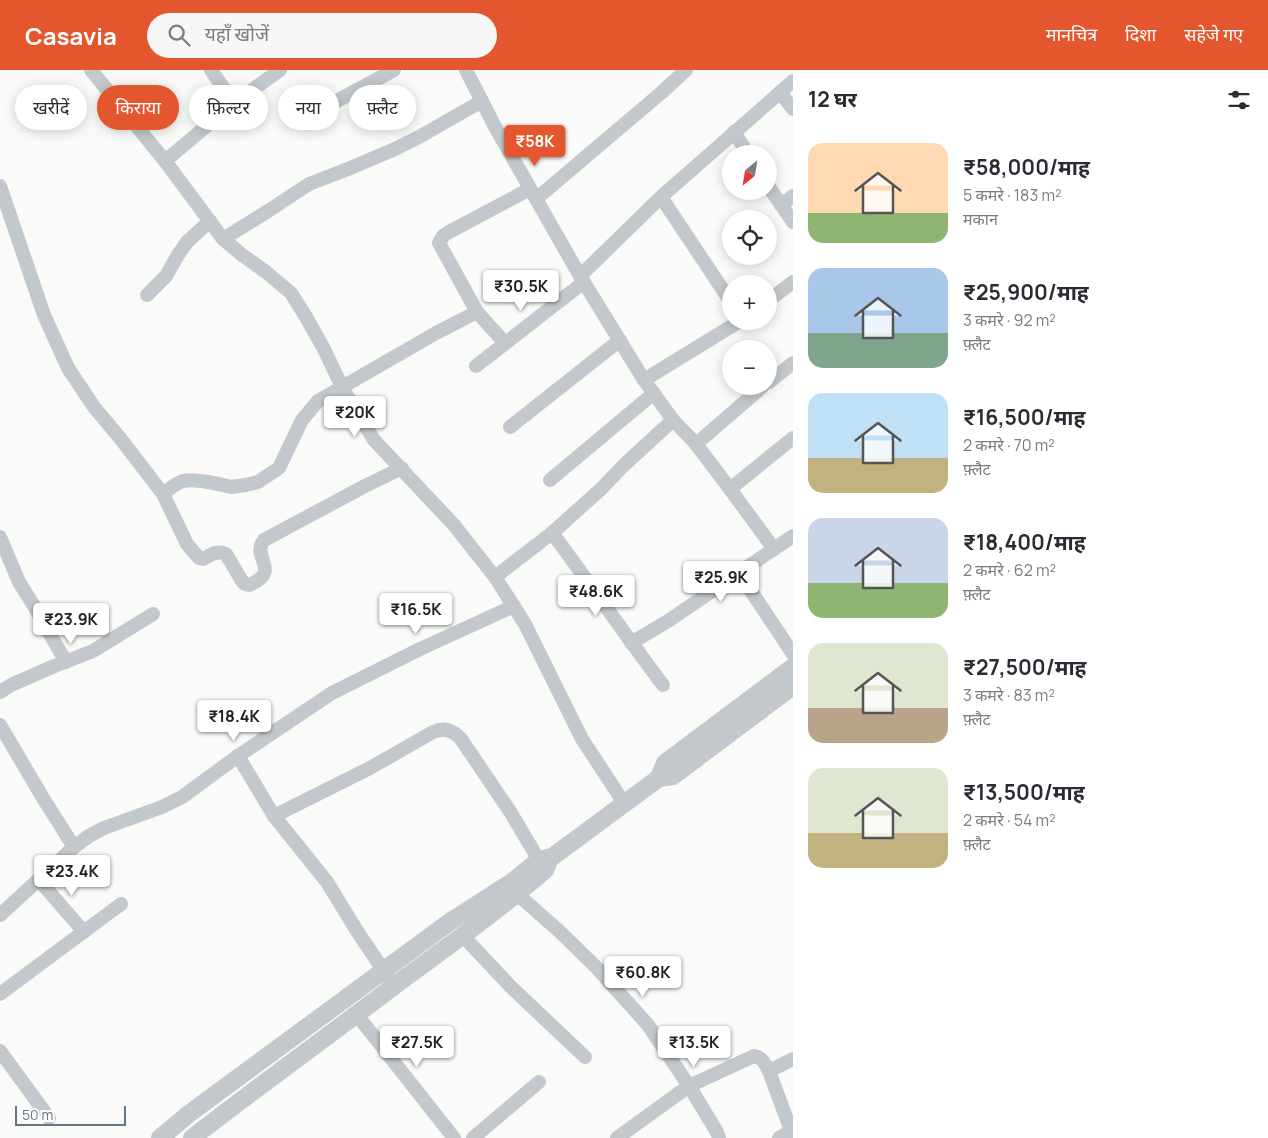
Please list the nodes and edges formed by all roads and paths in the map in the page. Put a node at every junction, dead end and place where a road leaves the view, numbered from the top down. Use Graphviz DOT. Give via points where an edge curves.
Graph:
graph roads {
  1 [pos="91,70"];
  2 [pos="211,70"];
  3 [pos="280,70"];
  4 [pos="394,70"];
  5 [pos="466,70"];
  6 [pos="686,70"];
  7 [pos="793,81"];
  8 [pos="221,85"];
  9 [pos="259,85"];
  10 [pos="780,92"];
  11 [pos="339,100"];
  12 [pos="482,101"];
  13 [pos="793,109"];
  14 [pos="202,130"];
  15 [pos="734,132"];
  16 [pos="742,145"];
  17 [pos="165,161"];
  18 [pos="0,186"];
  19 [pos="533,194"];
  20 [pos="793,196"];
  21 [pos="661,197"];
  22 [pos="778,200"];
  23 [pos="781,205"];
  24 [pos="210,221"];
  25 [pos="793,222"];
  26 [pos="223,239"];
  27 [pos="582,279"];
  28 [pos="793,282"];
  29 [pos="722,288"];
  30 [pos="777,294"];
  31 [pos="147,295"];
  32 [pos="477,312"];
  33 [pos="725,330"];
  34 [pos="620,340"];
  35 [pos="505,343"];
  36 [pos="793,363"];
  37 [pos="476,366"];
  38 [pos="777,376"];
  39 [pos="644,380"];
  40 [pos="342,387"];
  41 [pos="654,393"];
  42 [pos="753,395"];
  43 [pos="673,420"];
  44 [pos="510,427"];
  45 [pos="793,438"];
  46 [pos="696,444"];
  47 [pos="402,468"];
  48 [pos="550,480"];
  49 [pos="730,489"];
  50 [pos="163,494"];
  51 [pos="552,533"];
  52 [pos="793,536"];
  53 [pos="0,537"];
  54 [pos="774,549"];
  55 [pos="739,573"];
  56 [pos="495,577"];
  57 [pos="514,606"];
  58 [pos="153,614"];
  59 [pos="631,643"];
  60 [pos="793,654"];
  61 [pos="66,662"];
  62 [pos="793,667"];
  63 [pos="663,685"];
  64 [pos="793,686"];
  65 [pos="0,692"];
  66 [pos="0,725"];
  67 [pos="238,756"];
  68 [pos="659,778"];
  69 [pos="624,803"];
  70 [pos="274,816"];
  71 [pos="74,847"];
  72 [pos="546,862"];
  73 [pos="39,880"];
  74 [pos="517,894"];
  75 [pos="121,904"];
  76 [pos="0,915"];
  77 [pos="84,932"];
  78 [pos="463,936"];
  79 [pos="383,971"];
  80 [pos="394,986"];
  81 [pos="0,994"];
  82 [pos="357,1015"];
  83 [pos="0,1051"];
  84 [pos="585,1057"];
  85 [pos="793,1059"];
  86 [pos="769,1071"];
  87 [pos="539,1082"];
  88 [pos="689,1086"];
  89 [pos="190,1113"];
  90 [pos="49,1118"];
  91 [pos="792,1133"];
  92 [pos="201,1136"];
  93 [pos="160,1138"];
  94 [pos="454,1138"];
  95 [pos="473,1138"];
  96 [pos="617,1138"];
  97 [pos="719,1138"];
  98 [pos="779,1138"];
  1 -- 17 [label="street"];
  2 -- 8 [label="street"];
  3 -- 9 [label="street"];
  4 -- 11 [label="street"];
  5 -- 12 [label="street"];
  6 -- 19 [label="street"];
  7 -- 10 [label="street"];
  10 -- 13 [label="street"];
  10 -- 15 [label="street"];
  12 -- 19 [label="street"];
  12 -- 26 [label="street" via="395,149 309,184"];
  14 -- 17 [label="street"];
  15 -- 16 [label="street"];
  15 -- 21 [label="street"];
  17 -- 24 [label="street"];
  18 -- 50 [label="street" via="44,315 68,368 94,407"];
  19 -- 27 [label="street"];
  19 -- 32 [label="street" via="449,232 441,239 440,246"];
  20 -- 23 [label="street"];
  21 -- 27 [label="street"];
  21 -- 29 [label="street"];
  22 -- 23 [label="street"];
  23 -- 25 [label="street"];
  24 -- 26 [label="street"];
  24 -- 31 [label="street" via="188,242 166,276"];
  26 -- 40 [label="street" via="291,293"];
  27 -- 34 [label="street"];
  27 -- 35 [label="street"];
  28 -- 30 [label="street"];
  32 -- 35 [label="street"];
  32 -- 40 [label="street"];
  33 -- 39 [label="street"];
  34 -- 39 [label="street"];
  34 -- 44 [label="street"];
  35 -- 37 [label="street"];
  36 -- 38 [label="street"];
  39 -- 41 [label="street"];
  40 -- 47 [label="street" via="374,440"];
  40 -- 50 [label="street" via="309,410 279,468 267,477 231,487 183,481"];
  41 -- 43 [label="street"];
  41 -- 48 [label="street"];
  42 -- 46 [label="street"];
  43 -- 46 [label="street"];
  43 -- 51 [label="street"];
  45 -- 49 [label="street"];
  46 -- 49 [label="street"];
  47 -- 50 [label="street" via="264,540 261,550 265,572 258,581 249,585 242,581 226,554 215,552 203,559 196,555 187,544"];
  47 -- 56 [label="street" via="454,524"];
  49 -- 54 [label="street"];
  51 -- 56 [label="street"];
  51 -- 59 [label="street"];
  52 -- 54 [label="street"];
  53 -- 61 [label="street" via="19,582"];
  54 -- 55 [label="street"];
  55 -- 59 [label="street"];
  55 -- 60 [label="street"];
  56 -- 57 [label="street"];
  57 -- 67 [label="street" via="332,693"];
  57 -- 69 [label="street" via="582,739"];
  58 -- 61 [label="street" via="93,652"];
  59 -- 63 [label="street"];
  61 -- 65 [label="street"];
  62 -- 68 [label="street" via="665,763"];
  64 -- 68 [label="street" via="673,776"];
  66 -- 71 [label="street"];
  67 -- 70 [label="street"];
  67 -- 71 [label="street" via="178,799 104,828"];
  68 -- 69 [label="street"];
  69 -- 72 [label="street"];
  70 -- 72 [label="street" via="439,729 448,730 461,739"];
  70 -- 79 [label="street" via="327,882"];
  71 -- 73 [label="street"];
  72 -- 74 [label="street"];
  72 -- 79 [label="street" via="451,921"];
  73 -- 76 [label="street"];
  73 -- 77 [label="street"];
  74 -- 78 [label="street"];
  74 -- 88 [label="street" via="596,967 648,1025"];
  75 -- 77 [label="street"];
  77 -- 81 [label="street"];
  78 -- 80 [label="street"];
  78 -- 84 [label="street"];
  79 -- 80 [label="street"];
  79 -- 89 [label="street"];
  80 -- 82 [label="street"];
  82 -- 92 [label="street"];
  82 -- 94 [label="street"];
  83 -- 90 [label="street"];
  85 -- 86 [label="street"];
  86 -- 88 [label="street" via="764,1062 754,1056"];
  86 -- 91 [label="street"];
  87 -- 95 [label="street"];
  88 -- 96 [label="street"];
  88 -- 97 [label="street"];
  89 -- 92 [label="street"];
  89 -- 93 [label="street"];
  91 -- 98 [label="street"];
}
